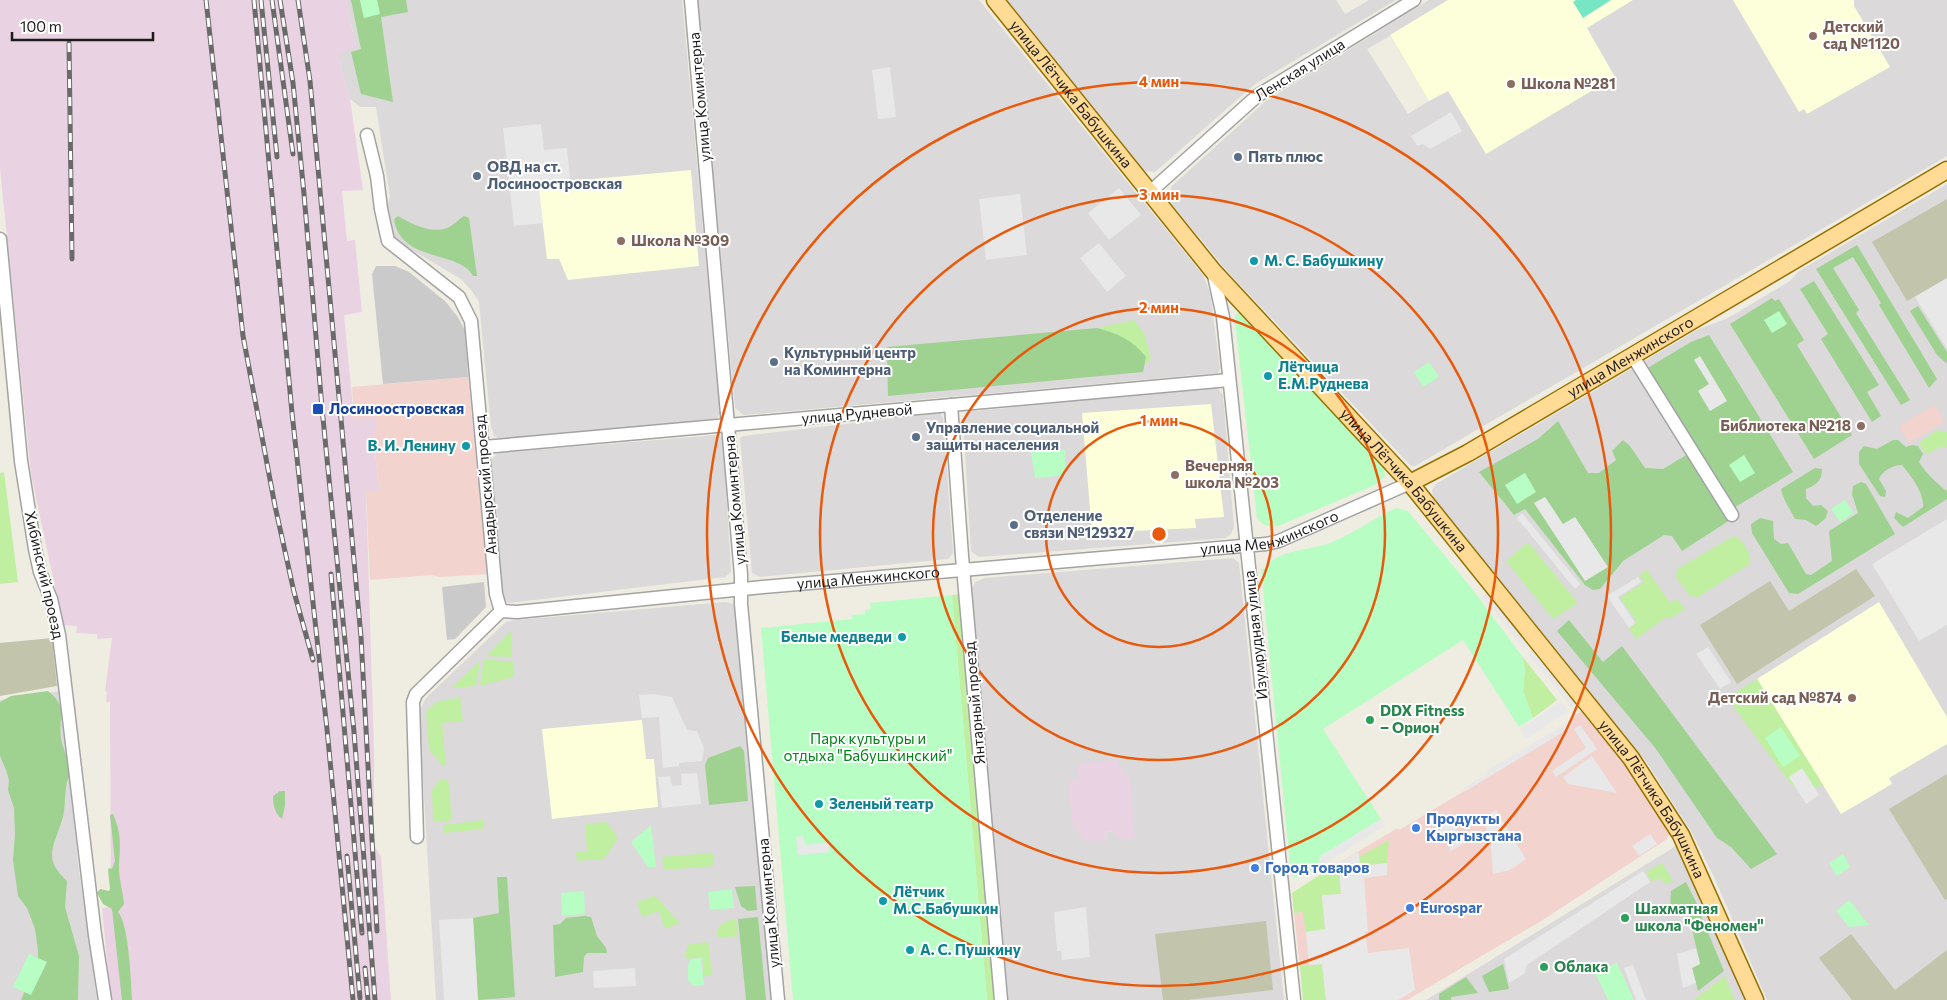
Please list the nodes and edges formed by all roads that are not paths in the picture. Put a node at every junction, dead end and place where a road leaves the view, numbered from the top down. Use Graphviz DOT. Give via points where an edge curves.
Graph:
graph roads {
  1 [pos="691,0"];
  2 [pos="995,0"];
  3 [pos="1414,0"];
  4 [pos="367,135"];
  5 [pos="1947,170"];
  6 [pos="1150,192"];
  7 [pos="0,239"];
  8 [pos="1213,271"];
  9 [pos="1632,355"];
  10 [pos="1229,380"];
  11 [pos="951,405"];
  12 [pos="728,426"];
  13 [pos="484,447"];
  14 [pos="1410,484"];
  15 [pos="1732,515"];
  16 [pos="1247,545"];
  17 [pos="963,570"];
  18 [pos="742,590"];
  19 [pos="501,611"];
  20 [pos="417,838"];
  21 [pos="105,1000"];
  22 [pos="778,1000"];
  23 [pos="1001,1000"];
  24 [pos="1294,1000"];
  25 [pos="1755,1000"];
  1 -- 12 [label="street, улица Коминтерна"];
  2 -- 6 [label="main road, улица Лётчика Бабушкина"];
  3 -- 6 [label="street, Ленская улица" via="1264,91"];
  4 -- 13 [label="street, Анадырский проезд" via="377,176 385,236 395,248 459,297 471,321"];
  5 -- 9 [label="main road, улица Менжинского"];
  6 -- 8 [label="main road, улица Лётчика Бабушкина"];
  7 -- 21 [label="street, Хибинский проезд" via="21,461 40,572 51,599 59,635"];
  8 -- 10 [label="street, Изумрудная улица" via="1223,317"];
  8 -- 14 [label="main road, улица Лётчика Бабушкина"];
  9 -- 14 [label="main road, улица Менжинского"];
  9 -- 15 [label="street"];
  10 -- 11 [label="street, улица Рудневой"];
  10 -- 16 [label="street, Изумрудная улица"];
  11 -- 12 [label="street, улица Рудневой"];
  11 -- 17 [label="street, Янтарный проезд"];
  12 -- 13 [label="street, улица Рудневой"];
  12 -- 18 [label="street, улица Коминтерна"];
  13 -- 19 [label="street, Анадырский проезд" via="496,594"];
  14 -- 16 [label="street, улица Менжинского" via="1279,541"];
  14 -- 25 [label="main road, улица Лётчика Бабушкина" via="1587,702 1651,787 1682,835"];
  16 -- 17 [label="street, улица Менжинского"];
  16 -- 24 [label="street, Изумрудная улица"];
  17 -- 18 [label="street, улица Менжинского"];
  17 -- 23 [label="street, Янтарный проезд"];
  18 -- 19 [label="street, улица Менжинского"];
  18 -- 22 [label="street, улица Коминтерна"];
  19 -- 20 [label="street" via="416,694 412,702"];
}
